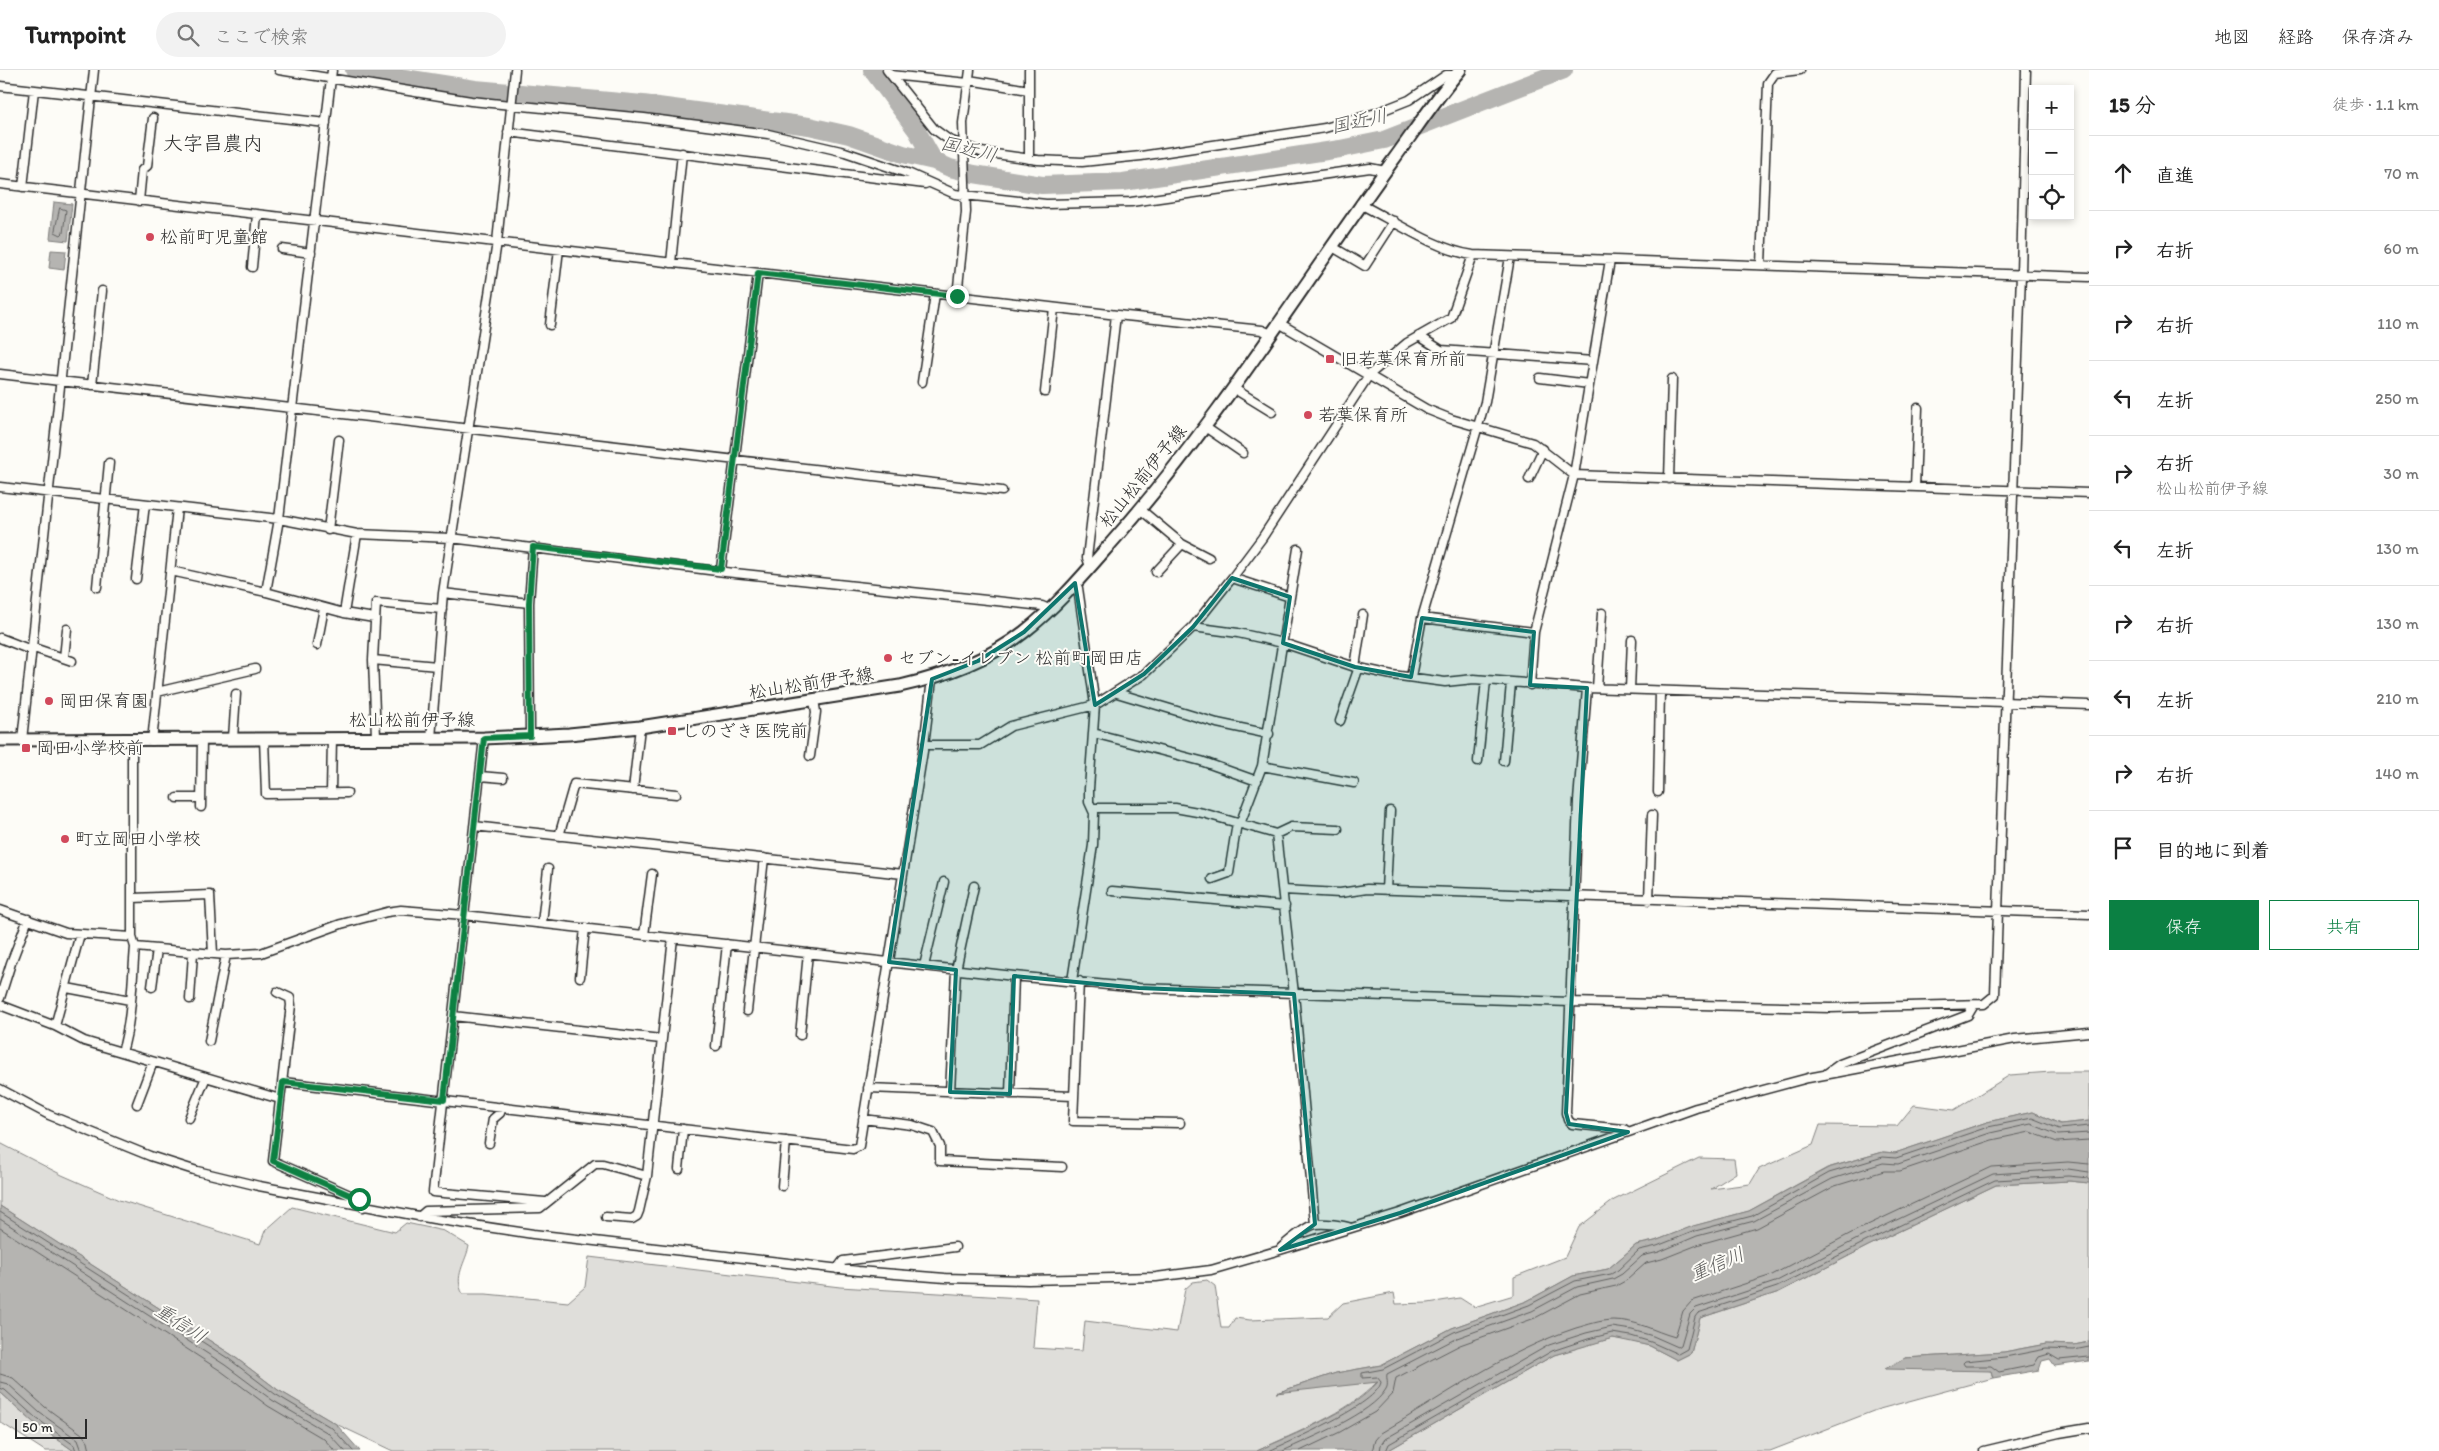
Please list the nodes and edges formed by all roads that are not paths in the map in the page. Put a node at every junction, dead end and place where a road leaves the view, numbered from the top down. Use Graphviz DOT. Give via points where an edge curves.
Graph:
graph roads {
  1 [pos="94,70"];
  2 [pos="279,70"];
  3 [pos="515,70"];
  4 [pos="970,70"];
  5 [pos="1029,70"];
  6 [pos="1800,70"];
  7 [pos="2026,70"];
  8 [pos="889,72"];
  9 [pos="1458,72"];
  10 [pos="331,75"];
  11 [pos="968,82"];
  12 [pos="0,86"];
  13 [pos="34,90"];
  14 [pos="1029,90"];
  15 [pos="91,97"];
  16 [pos="510,104"];
  17 [pos="153,118"];
  18 [pos="326,123"];
  19 [pos="508,132"];
  20 [pos="964,149"];
  21 [pos="682,153"];
  22 [pos="1028,158"];
  23 [pos="1385,171"];
  24 [pos="0,184"];
  25 [pos="934,185"];
  26 [pos="23,187"];
  27 [pos="81,194"];
  28 [pos="966,194"];
  29 [pos="139,201"];
  30 [pos="1360,204"];
  31 [pos="257,215"];
  32 [pos="315,221"];
  33 [pos="1394,221"];
  34 [pos="497,242"];
  35 [pos="1331,246"];
  36 [pos="282,249"];
  37 [pos="558,250"];
  38 [pos="311,253"];
  39 [pos="1473,255"];
  40 [pos="1510,257"];
  41 [pos="1610,260"];
  42 [pos="671,263"];
  43 [pos="1761,265"];
  44 [pos="252,267"];
  45 [pos="758,273"];
  46 [pos="2021,274"];
  47 [pos="2089,277"];
  48 [pos="102,291"];
  49 [pos="935,294"];
  50 [pos="957,296"];
  51 [pos="1054,308"];
  52 [pos="1116,315"];
  53 [pos="1279,323"];
  54 [pos="550,325"];
  55 [pos="1271,334"];
  56 [pos="1419,336"];
  57 [pos="1493,353"];
  58 [pos="1593,361"];
  59 [pos="0,374"];
  60 [pos="1369,375"];
  61 [pos="1540,378"];
  62 [pos="1672,379"];
  63 [pos="61,381"];
  64 [pos="922,382"];
  65 [pos="1589,384"];
  66 [pos="92,385"];
  67 [pos="1233,388"];
  68 [pos="1045,392"];
  69 [pos="293,408"];
  70 [pos="1918,408"];
  71 [pos="1272,412"];
  72 [pos="1478,427"];
  73 [pos="1205,428"];
  74 [pos="468,429"];
  75 [pos="339,440"];
  76 [pos="1543,449"];
  77 [pos="1243,453"];
  78 [pos="735,459"];
  79 [pos="109,463"];
  80 [pos="1574,475"];
  81 [pos="1529,479"];
  82 [pos="1669,479"];
  83 [pos="0,487"];
  84 [pos="1915,487"];
  85 [pos="2014,490"];
  86 [pos="1002,491"];
  87 [pos="49,493"];
  88 [pos="2089,493"];
  89 [pos="105,500"];
  90 [pos="145,504"];
  91 [pos="176,508"];
  92 [pos="1140,509"];
  93 [pos="279,519"];
  94 [pos="328,530"];
  95 [pos="357,534"];
  96 [pos="451,538"];
  97 [pos="1182,544"];
  98 [pos="533,547"];
  99 [pos="1298,550"];
  100 [pos="1209,558"];
  101 [pos="1090,566"];
  102 [pos="721,569"];
  103 [pos="171,571"];
  104 [pos="1156,572"];
  105 [pos="1232,578"];
  106 [pos="136,579"];
  107 [pos="1075,582"];
  108 [pos="97,587"];
  109 [pos="266,592"];
  110 [pos="443,594"];
  111 [pos="1290,597"];
  112 [pos="529,603"];
  113 [pos="324,608"];
  114 [pos="442,609"];
  115 [pos="1049,609"];
  116 [pos="344,613"];
  117 [pos="1602,613"];
  118 [pos="1363,615"];
  119 [pos="374,618"];
  120 [pos="1422,618"];
  121 [pos="1193,627"];
  122 [pos="67,629"];
  123 [pos="1534,632"];
  124 [pos="0,638"];
  125 [pos="1632,640"];
  126 [pos="1283,643"];
  127 [pos="317,645"];
  128 [pos="31,648"];
  129 [pos="64,658"];
  130 [pos="72,660"];
  131 [pos="373,660"];
  132 [pos="437,666"];
  133 [pos="1357,667"];
  134 [pos="255,669"];
  135 [pos="1411,677"];
  136 [pos="932,679"];
  137 [pos="1486,680"];
  138 [pos="1511,683"];
  139 [pos="1530,685"];
  140 [pos="1587,688"];
  141 [pos="1598,688"];
  142 [pos="1630,689"];
  143 [pos="1660,690"];
  144 [pos="157,692"];
  145 [pos="1118,693"];
  146 [pos="236,694"];
  147 [pos="814,700"];
  148 [pos="2006,702"];
  149 [pos="1095,705"];
  150 [pos="2089,705"];
  151 [pos="1340,721"];
  152 [pos="640,727"];
  153 [pos="1093,733"];
  154 [pos="1268,734"];
  155 [pos="530,736"];
  156 [pos="233,738"];
  157 [pos="264,738"];
  158 [pos="332,738"];
  159 [pos="376,738"];
  160 [pos="432,738"];
  161 [pos="484,738"];
  162 [pos="202,739"];
  163 [pos="1,740"];
  164 [pos="22,740"];
  165 [pos="132,741"];
  166 [pos="152,741"];
  167 [pos="924,746"];
  168 [pos="810,756"];
  169 [pos="1478,761"];
  170 [pos="1504,762"];
  171 [pos="1262,766"];
  172 [pos="480,776"];
  173 [pos="503,778"];
  174 [pos="1257,781"];
  175 [pos="1354,783"];
  176 [pos="632,790"];
  177 [pos="1658,792"];
  178 [pos="331,794"];
  179 [pos="347,794"];
  180 [pos="676,794"];
  181 [pos="177,798"];
  182 [pos="201,798"];
  183 [pos="201,807"];
  184 [pos="1092,808"];
  185 [pos="1390,811"];
  186 [pos="1652,815"];
  187 [pos="1239,824"];
  188 [pos="474,826"];
  189 [pos="1338,829"];
  190 [pos="1276,834"];
  191 [pos="559,836"];
  192 [pos="764,858"];
  193 [pos="548,869"];
  194 [pos="652,874"];
  195 [pos="904,874"];
  196 [pos="1212,879"];
  197 [pos="944,882"];
  198 [pos="974,886"];
  199 [pos="1283,890"];
  200 [pos="1386,890"];
  201 [pos="1112,891"];
  202 [pos="1574,897"];
  203 [pos="133,898"];
  204 [pos="1649,900"];
  205 [pos="1285,906"];
  206 [pos="0,910"];
  207 [pos="1999,911"];
  208 [pos="2089,914"];
  209 [pos="464,915"];
  210 [pos="28,919"];
  211 [pos="542,923"];
  212 [pos="585,928"];
  213 [pos="80,934"];
  214 [pos="644,934"];
  215 [pos="132,937"];
  216 [pos="673,938"];
  217 [pos="727,944"];
  218 [pos="135,947"];
  219 [pos="755,947"];
  220 [pos="157,950"];
  221 [pos="193,953"];
  222 [pos="808,953"];
  223 [pos="213,954"];
  224 [pos="226,955"];
  225 [pos="889,962"];
  226 [pos="924,966"];
  227 [pos="956,970"];
  228 [pos="1014,976"];
  229 [pos="580,977"];
  230 [pos="1075,981"];
  231 [pos="66,988"];
  232 [pos="152,988"];
  233 [pos="277,992"];
  234 [pos="1294,994"];
  235 [pos="0,998"];
  236 [pos="190,999"];
  237 [pos="130,1000"];
  238 [pos="1570,1002"];
  239 [pos="0,1005"];
  240 [pos="1974,1005"];
  241 [pos="747,1011"];
  242 [pos="453,1016"];
  243 [pos="55,1026"];
  244 [pos="2089,1032"];
  245 [pos="800,1035"];
  246 [pos="662,1039"];
  247 [pos="209,1041"];
  248 [pos="716,1046"];
  249 [pos="122,1052"];
  250 [pos="153,1062"];
  251 [pos="1824,1075"];
  252 [pos="206,1077"];
  253 [pos="283,1082"];
  254 [pos="868,1088"];
  255 [pos="0,1089"];
  256 [pos="950,1092"];
  257 [pos="1010,1094"];
  258 [pos="1074,1096"];
  259 [pos="280,1099"];
  260 [pos="444,1100"];
  261 [pos="137,1104"];
  262 [pos="501,1107"];
  263 [pos="189,1118"];
  264 [pos="863,1119"];
  265 [pos="1180,1123"];
  266 [pos="652,1125"];
  267 [pos="683,1129"];
  268 [pos="1628,1132"];
  269 [pos="786,1141"];
  270 [pos="489,1143"];
  271 [pos="1062,1166"];
  272 [pos="679,1169"];
  273 [pos="647,1176"];
  274 [pos="782,1186"];
  275 [pos="545,1202"];
  276 [pos="363,1207"];
  277 [pos="419,1217"];
  278 [pos="606,1217"];
  279 [pos="1315,1224"];
  280 [pos="1351,1228"];
  281 [pos="955,1247"];
  282 [pos="1280,1250"];
  283 [pos="838,1269"];
  284 [pos="2089,1428"];
  285 [pos="1984,1451"];
  1 -- 15 [label="street"];
  2 -- 10 [label="street"];
  3 -- 16 [label="street"];
  4 -- 11 [label="street"];
  5 -- 14 [label="street"];
  6 -- 43 [label="street" via="1775,73 1768,83"];
  7 -- 46 [label="street"];
  8 -- 11 [label="street"];
  8 -- 20 [label="street" via="934,129"];
  9 -- 22 [label="street" via="1446,75 1409,100 1376,113 1307,131 1082,162"];
  9 -- 23 [label="main road, 松山松前伊予線"];
  10 -- 16 [label="street" via="403,92"];
  10 -- 18 [label="street"];
  11 -- 14 [label="street"];
  11 -- 20 [label="street" via="963,122"];
  12 -- 13 [label="street"];
  13 -- 15 [label="street"];
  13 -- 26 [label="street"];
  14 -- 22 [label="street"];
  15 -- 18 [label="street"];
  15 -- 27 [label="street"];
  16 -- 19 [label="street"];
  16 -- 25 [label="street" via="654,119 807,141"];
  17 -- 29 [label="street"];
  18 -- 32 [label="street"];
  19 -- 21 [label="street"];
  19 -- 34 [label="street"];
  20 -- 22 [label="street"];
  20 -- 28 [label="street"];
  21 -- 25 [label="street"];
  21 -- 42 [label="street"];
  23 -- 28 [label="street" via="1370,168 1131,202 1046,204"];
  23 -- 30 [label="main road, 松山松前伊予線"];
  24 -- 26 [label="street"];
  25 -- 28 [label="street"];
  26 -- 27 [label="street"];
  27 -- 29 [label="street"];
  27 -- 63 [label="street"];
  28 -- 50 [label="street"];
  29 -- 31 [label="street"];
  30 -- 33 [label="street"];
  30 -- 35 [label="main road, 松山松前伊予線"];
  31 -- 32 [label="street"];
  31 -- 44 [label="street"];
  32 -- 34 [label="street"];
  32 -- 38 [label="street"];
  33 -- 35 [label="street" via="1365,266"];
  33 -- 39 [label="street" via="1460,254"];
  34 -- 37 [label="street"];
  34 -- 74 [label="street"];
  35 -- 53 [label="main road, 松山松前伊予線"];
  36 -- 38 [label="street"];
  37 -- 42 [label="street"];
  37 -- 54 [label="street"];
  38 -- 69 [label="street"];
  39 -- 40 [label="street"];
  39 -- 56 [label="street" via="1451,318"];
  40 -- 41 [label="street"];
  40 -- 57 [label="street"];
  41 -- 43 [label="street"];
  41 -- 58 [label="street"];
  42 -- 45 [label="street"];
  43 -- 46 [label="street"];
  45 -- 49 [label="street"];
  45 -- 78 [label="street"];
  46 -- 47 [label="street"];
  46 -- 85 [label="street"];
  48 -- 66 [label="street"];
  49 -- 50 [label="street"];
  49 -- 64 [label="street"];
  50 -- 51 [label="street"];
  51 -- 52 [label="street"];
  51 -- 68 [label="street"];
  52 -- 55 [label="street" via="1262,330"];
  52 -- 101 [label="street" via="1087,558"];
  53 -- 55 [label="main road, 松山松前伊予線"];
  53 -- 60 [label="street"];
  55 -- 67 [label="main road, 松山松前伊予線"];
  56 -- 57 [label="street" via="1441,350"];
  56 -- 60 [label="street"];
  57 -- 58 [label="street"];
  57 -- 72 [label="street"];
  58 -- 65 [label="street"];
  59 -- 63 [label="street"];
  60 -- 72 [label="street" via="1426,409"];
  60 -- 105 [label="street"];
  61 -- 65 [label="street"];
  62 -- 82 [label="street"];
  63 -- 66 [label="street"];
  63 -- 87 [label="street"];
  65 -- 80 [label="street"];
  66 -- 69 [label="street"];
  67 -- 71 [label="street"];
  67 -- 73 [label="main road, 松山松前伊予線"];
  69 -- 74 [label="street"];
  69 -- 93 [label="street"];
  70 -- 84 [label="street"];
  72 -- 76 [label="street"];
  72 -- 120 [label="street"];
  73 -- 77 [label="street"];
  73 -- 92 [label="main road, 松山松前伊予線"];
  74 -- 78 [label="street"];
  74 -- 96 [label="street"];
  75 -- 94 [label="street"];
  76 -- 80 [label="street"];
  76 -- 81 [label="street"];
  78 -- 86 [label="street"];
  78 -- 102 [label="street"];
  79 -- 89 [label="street"];
  80 -- 82 [label="street"];
  80 -- 123 [label="street"];
  82 -- 84 [label="street"];
  83 -- 87 [label="street"];
  84 -- 85 [label="street"];
  85 -- 88 [label="street"];
  85 -- 148 [label="street"];
  87 -- 89 [label="street"];
  87 -- 128 [label="street"];
  89 -- 90 [label="street"];
  89 -- 108 [label="street"];
  90 -- 91 [label="street"];
  90 -- 106 [label="street"];
  91 -- 93 [label="street"];
  91 -- 103 [label="street"];
  92 -- 97 [label="street"];
  92 -- 101 [label="main road, 松山松前伊予線"];
  93 -- 94 [label="street"];
  93 -- 109 [label="street"];
  94 -- 95 [label="street"];
  95 -- 96 [label="street"];
  95 -- 116 [label="street"];
  96 -- 98 [label="street"];
  96 -- 110 [label="street"];
  97 -- 100 [label="street"];
  97 -- 104 [label="street"];
  98 -- 102 [label="street"];
  98 -- 112 [label="street"];
  99 -- 111 [label="street"];
  101 -- 107 [label="main road, 松山松前伊予線"];
  102 -- 115 [label="street"];
  103 -- 109 [label="street"];
  103 -- 144 [label="street"];
  105 -- 111 [label="street"];
  105 -- 121 [label="street"];
  107 -- 115 [label="main road, 松山松前伊予線"];
  107 -- 149 [label="street"];
  109 -- 113 [label="street"];
  110 -- 112 [label="street"];
  110 -- 114 [label="street"];
  111 -- 126 [label="street"];
  112 -- 155 [label="street"];
  113 -- 116 [label="street"];
  113 -- 127 [label="street"];
  114 -- 119 [label="street" via="376,603"];
  114 -- 132 [label="street"];
  115 -- 136 [label="main road, 松山松前伊予線" via="1001,648"];
  116 -- 119 [label="street"];
  117 -- 141 [label="street"];
  118 -- 133 [label="street"];
  119 -- 131 [label="street"];
  120 -- 123 [label="street"];
  120 -- 135 [label="street"];
  121 -- 126 [label="street"];
  121 -- 145 [label="street" via="1144,674"];
  122 -- 129 [label="street"];
  123 -- 139 [label="street"];
  124 -- 128 [label="street"];
  125 -- 142 [label="street"];
  126 -- 133 [label="street"];
  126 -- 154 [label="street"];
  128 -- 129 [label="street"];
  128 -- 164 [label="street"];
  129 -- 130 [label="street"];
  131 -- 132 [label="street"];
  131 -- 159 [label="street"];
  132 -- 160 [label="street"];
  133 -- 135 [label="street"];
  133 -- 151 [label="street" via="1357,678"];
  134 -- 144 [label="street"];
  135 -- 137 [label="street" via="1445,682"];
  136 -- 147 [label="main road, 松山松前伊予線"];
  136 -- 167 [label="street"];
  137 -- 138 [label="street"];
  137 -- 169 [label="street"];
  138 -- 139 [label="street"];
  138 -- 170 [label="street"];
  139 -- 140 [label="street"];
  140 -- 141 [label="street"];
  140 -- 202 [label="street"];
  141 -- 142 [label="street"];
  142 -- 143 [label="street"];
  143 -- 148 [label="street"];
  143 -- 177 [label="street"];
  144 -- 166 [label="street"];
  145 -- 149 [label="street"];
  145 -- 154 [label="street" via="1217,723"];
  146 -- 156 [label="street"];
  147 -- 152 [label="main road, 松山松前伊予線"];
  147 -- 168 [label="street" via="816,712"];
  148 -- 150 [label="street"];
  148 -- 207 [label="street"];
  149 -- 153 [label="street"];
  149 -- 167 [label="street" via="1011,726 973,747"];
  152 -- 155 [label="main road, 松山松前伊予線"];
  152 -- 176 [label="street"];
  153 -- 174 [label="street" via="1201,761"];
  153 -- 184 [label="street" via="1089,802"];
  154 -- 171 [label="street"];
  155 -- 161 [label="main road, 松山松前伊予線"];
  156 -- 157 [label="main road, 松山松前伊予線"];
  156 -- 162 [label="main road, 松山松前伊予線"];
  157 -- 158 [label="main road, 松山松前伊予線"];
  157 -- 178 [label="street" via="266,794"];
  158 -- 159 [label="main road, 松山松前伊予線"];
  158 -- 178 [label="street"];
  159 -- 160 [label="main road, 松山松前伊予線"];
  160 -- 161 [label="main road, 松山松前伊予線"];
  161 -- 172 [label="street"];
  162 -- 166 [label="main road, 松山松前伊予線"];
  162 -- 182 [label="street"];
  163 -- 164 [label="main road, 松山松前伊予線"];
  164 -- 165 [label="main road, 松山松前伊予線"];
  165 -- 166 [label="main road, 松山松前伊予線"];
  165 -- 203 [label="street"];
  167 -- 195 [label="street"];
  171 -- 174 [label="street"];
  171 -- 175 [label="street"];
  172 -- 173 [label="street"];
  172 -- 188 [label="street"];
  174 -- 187 [label="street"];
  176 -- 180 [label="street"];
  176 -- 191 [label="street" via="574,784"];
  178 -- 179 [label="street"];
  181 -- 182 [label="street"];
  182 -- 183 [label="street"];
  184 -- 187 [label="street" via="1175,808"];
  184 -- 230 [label="street" via="1092,853"];
  185 -- 200 [label="street"];
  186 -- 204 [label="street"];
  187 -- 190 [label="street"];
  187 -- 196 [label="street" via="1229,872"];
  188 -- 191 [label="street"];
  188 -- 209 [label="street"];
  189 -- 190 [label="street" via="1291,827"];
  190 -- 199 [label="street"];
  191 -- 192 [label="street"];
  192 -- 195 [label="street"];
  192 -- 219 [label="street"];
  193 -- 211 [label="street"];
  194 -- 214 [label="street"];
  195 -- 225 [label="street"];
  197 -- 226 [label="street"];
  198 -- 227 [label="street"];
  199 -- 200 [label="street" via="1340,893"];
  199 -- 205 [label="street"];
  200 -- 202 [label="street"];
  201 -- 205 [label="street"];
  202 -- 204 [label="street"];
  202 -- 238 [label="street"];
  203 -- 215 [label="street"];
  203 -- 223 [label="street" via="210,896"];
  204 -- 207 [label="street"];
  205 -- 234 [label="street"];
  206 -- 210 [label="street"];
  207 -- 208 [label="street"];
  207 -- 240 [label="street" via="1995,995 1984,1004"];
  209 -- 211 [label="street"];
  209 -- 224 [label="street" via="401,910 387,912 341,924 261,953"];
  209 -- 242 [label="street"];
  210 -- 213 [label="street" via="66,933"];
  210 -- 235 [label="street"];
  211 -- 212 [label="street"];
  212 -- 214 [label="street"];
  212 -- 229 [label="street"];
  213 -- 215 [label="street"];
  213 -- 231 [label="street"];
  214 -- 216 [label="street"];
  215 -- 218 [label="street"];
  216 -- 217 [label="street"];
  216 -- 246 [label="street"];
  217 -- 219 [label="street"];
  217 -- 248 [label="street"];
  218 -- 220 [label="street"];
  218 -- 237 [label="street"];
  219 -- 222 [label="street"];
  219 -- 241 [label="street"];
  220 -- 221 [label="street"];
  220 -- 232 [label="street"];
  221 -- 223 [label="street"];
  221 -- 236 [label="street"];
  222 -- 225 [label="street"];
  222 -- 245 [label="street"];
  223 -- 224 [label="street"];
  224 -- 247 [label="street"];
  225 -- 226 [label="street"];
  225 -- 254 [label="street"];
  226 -- 227 [label="street"];
  227 -- 228 [label="street"];
  227 -- 256 [label="street"];
  228 -- 230 [label="street"];
  228 -- 257 [label="street"];
  230 -- 234 [label="street" via="1139,988"];
  230 -- 258 [label="street"];
  231 -- 237 [label="street"];
  231 -- 243 [label="street"];
  233 -- 253 [label="street" via="290,998 291,1005"];
  234 -- 238 [label="street"];
  234 -- 279 [label="street"];
  237 -- 249 [label="street" via="129,1031"];
  238 -- 240 [label="street" via="1830,1008"];
  238 -- 268 [label="street" via="1568,1120 1572,1124"];
  239 -- 243 [label="street"];
  240 -- 251 [label="street" via="1968,1015 1840,1064"];
  242 -- 246 [label="street"];
  242 -- 260 [label="street"];
  243 -- 249 [label="street" via="84,1041"];
  244 -- 251 [label="street" via="2014,1039"];
  246 -- 266 [label="street"];
  249 -- 250 [label="street"];
  250 -- 252 [label="street"];
  250 -- 261 [label="street"];
  251 -- 268 [label="street" via="1696,1108"];
  252 -- 259 [label="street"];
  252 -- 263 [label="street"];
  253 -- 259 [label="street"];
  253 -- 260 [label="street"];
  254 -- 256 [label="street"];
  254 -- 264 [label="street"];
  255 -- 276 [label="street" via="49,1115 150,1156 259,1186"];
  256 -- 257 [label="street"];
  257 -- 258 [label="street"];
  258 -- 265 [label="street" via="1073,1120"];
  259 -- 276 [label="street" via="273,1161 359,1199"];
  260 -- 262 [label="street"];
  260 -- 275 [label="street" via="434,1192"];
  262 -- 266 [label="street"];
  262 -- 270 [label="street" via="493,1119"];
  264 -- 269 [label="street" via="859,1146 853,1149"];
  264 -- 271 [label="street" via="912,1125 933,1132 940,1146 940,1161"];
  266 -- 267 [label="street"];
  266 -- 273 [label="street"];
  267 -- 269 [label="street"];
  267 -- 272 [label="street"];
  268 -- 280 [label="street"];
  269 -- 274 [label="street"];
  273 -- 275 [label="street" via="595,1164"];
  273 -- 278 [label="street" via="637,1216 632,1219"];
  275 -- 277 [label="street" via="540,1208 426,1211"];
  276 -- 277 [label="street"];
  277 -- 283 [label="street" via="542,1236"];
  279 -- 280 [label="street" via="1341,1224"];
  279 -- 282 [label="street" via="1289,1240"];
  280 -- 282 [label="street"];
  281 -- 283 [label="street" via="843,1261"];
  282 -- 283 [label="street" via="1211,1270 1156,1278 945,1278"];
  284 -- 285 [label="street"];
}
